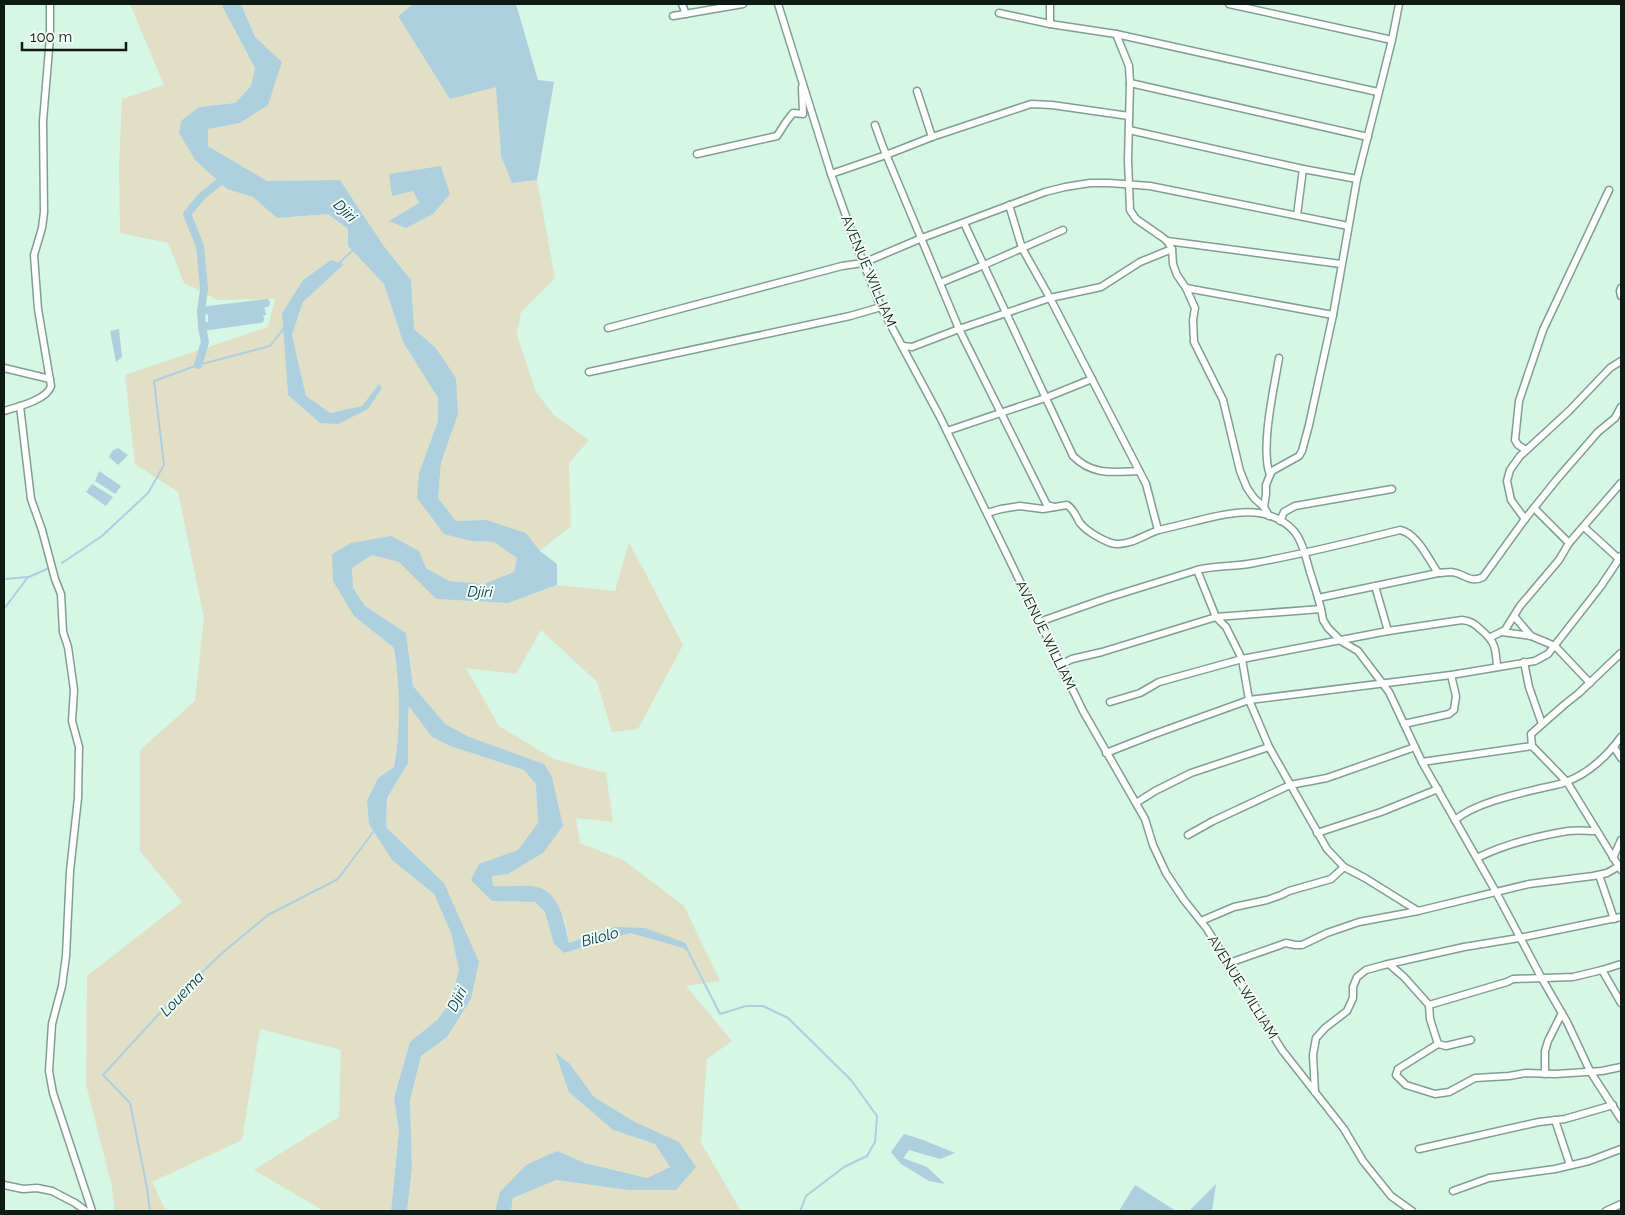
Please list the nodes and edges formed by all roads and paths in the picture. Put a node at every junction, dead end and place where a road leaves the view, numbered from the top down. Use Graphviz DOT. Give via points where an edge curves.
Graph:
graph roads {
  1 [pos="50,4"];
  2 [pos="682,4"];
  3 [pos="743,4"];
  4 [pos="778,4"];
  5 [pos="1050,4"];
  6 [pos="1230,4"];
  7 [pos="1399,4"];
  8 [pos="686,14"];
  9 [pos="999,14"];
  10 [pos="673,16"];
  11 [pos="1050,24"];
  12 [pos="1116,34"];
  13 [pos="1392,40"];
  14 [pos="802,81"];
  15 [pos="1130,83"];
  16 [pos="917,91"];
  17 [pos="1378,92"];
  18 [pos="1129,116"];
  19 [pos="875,125"];
  20 [pos="1129,130"];
  21 [pos="932,137"];
  22 [pos="1368,137"];
  23 [pos="697,154"];
  24 [pos="886,156"];
  25 [pos="1303,169"];
  26 [pos="831,174"];
  27 [pos="1358,179"];
  28 [pos="1129,184"];
  29 [pos="1610,190"];
  30 [pos="1009,205"];
  31 [pos="1297,216"];
  32 [pos="964,223"];
  33 [pos="1348,226"];
  34 [pos="1063,230"];
  35 [pos="922,238"];
  36 [pos="1167,241"];
  37 [pos="1022,248"];
  38 [pos="1172,249"];
  39 [pos="863,262"];
  40 [pos="1342,264"];
  41 [pos="984,265"];
  42 [pos="940,283"];
  43 [pos="1186,288"];
  44 [pos="1621,288"];
  45 [pos="1621,296"];
  46 [pos="1050,298"];
  47 [pos="881,306"];
  48 [pos="1006,313"];
  49 [pos="1334,315"];
  50 [pos="608,328"];
  51 [pos="958,329"];
  52 [pos="903,346"];
  53 [pos="1279,358"];
  54 [pos="1621,361"];
  55 [pos="4,368"];
  56 [pos="589,372"];
  57 [pos="50,379"];
  58 [pos="1092,379"];
  59 [pos="1045,398"];
  60 [pos="20,406"];
  61 [pos="1621,407"];
  62 [pos="4,411"];
  63 [pos="1000,412"];
  64 [pos="947,431"];
  65 [pos="1526,450"];
  66 [pos="1140,471"];
  67 [pos="1270,475"];
  68 [pos="1621,483"];
  69 [pos="1392,489"];
  70 [pos="1264,507"];
  71 [pos="1056,508"];
  72 [pos="1534,508"];
  73 [pos="987,513"];
  74 [pos="1269,516"];
  75 [pos="1525,519"];
  76 [pos="1280,521"];
  77 [pos="1584,527"];
  78 [pos="1158,530"];
  79 [pos="1569,543"];
  80 [pos="1305,554"];
  81 [pos="1620,557"];
  82 [pos="1197,570"];
  83 [pos="1438,573"];
  84 [pos="1375,586"];
  85 [pos="1318,598"];
  86 [pos="1321,609"];
  87 [pos="1514,616"];
  88 [pos="1216,617"];
  89 [pos="1040,622"];
  90 [pos="1388,631"];
  91 [pos="1502,632"];
  92 [pos="1531,636"];
  93 [pos="1491,637"];
  94 [pos="1341,641"];
  95 [pos="1555,646"];
  96 [pos="1621,653"];
  97 [pos="1242,659"];
  98 [pos="1524,662"];
  99 [pos="1060,665"];
  100 [pos="1497,667"];
  101 [pos="1451,675"];
  102 [pos="1590,682"];
  103 [pos="1382,683"];
  104 [pos="1249,700"];
  105 [pos="1110,702"];
  106 [pos="1404,724"];
  107 [pos="1542,724"];
  108 [pos="1621,737"];
  109 [pos="1532,746"];
  110 [pos="1269,747"];
  111 [pos="1415,747"];
  112 [pos="1614,747"];
  113 [pos="1106,753"];
  114 [pos="1621,758"];
  115 [pos="1422,762"];
  116 [pos="1567,782"];
  117 [pos="1290,785"];
  118 [pos="1438,789"];
  119 [pos="1136,803"];
  120 [pos="1455,820"];
  121 [pos="1596,831"];
  122 [pos="1318,834"];
  123 [pos="1188,835"];
  124 [pos="1621,840"];
  125 [pos="1477,858"];
  126 [pos="1613,858"];
  127 [pos="1344,867"];
  128 [pos="1621,868"];
  129 [pos="1599,875"];
  130 [pos="1496,892"];
  131 [pos="1418,911"];
  132 [pos="1618,918"];
  133 [pos="1201,921"];
  134 [pos="1520,938"];
  135 [pos="1229,963"];
  136 [pos="1389,964"];
  137 [pos="1621,964"];
  138 [pos="1602,970"];
  139 [pos="1541,977"];
  140 [pos="1621,1003"];
  141 [pos="1429,1005"];
  142 [pos="1562,1014"];
  143 [pos="1471,1040"];
  144 [pos="1438,1044"];
  145 [pos="1621,1066"];
  146 [pos="1590,1072"];
  147 [pos="1545,1074"];
  148 [pos="1315,1093"];
  149 [pos="1613,1105"];
  150 [pos="1621,1116"];
  151 [pos="1555,1120"];
  152 [pos="1419,1149"];
  153 [pos="1621,1149"];
  154 [pos="1570,1165"];
  155 [pos="4,1185"];
  156 [pos="1453,1191"];
  157 [pos="1621,1204"];
  158 [pos="86,1211"];
  159 [pos="92,1211"];
  160 [pos="1412,1211"];
  161 [pos="1606,1211"];
  1 -- 57 [label="street" via="43,121 44,212 34,255 38,309"];
  2 -- 8 [label="street"];
  3 -- 8 [label="street"];
  4 -- 14 [label="street, AVENUE WILLIAM"];
  5 -- 11 [label="street"];
  6 -- 13 [label="street"];
  7 -- 13 [label="street"];
  8 -- 10 [label="street"];
  9 -- 11 [label="street"];
  11 -- 12 [label="street"];
  12 -- 15 [label="street" via="1129,66"];
  12 -- 17 [label="street"];
  13 -- 17 [label="street"];
  14 -- 23 [label="street" via="803,114 793,113 777,136"];
  14 -- 26 [label="street, AVENUE WILLIAM"];
  15 -- 18 [label="street"];
  15 -- 22 [label="street"];
  16 -- 21 [label="street"];
  17 -- 22 [label="street"];
  18 -- 20 [label="street"];
  18 -- 21 [label="street" via="1031,104"];
  19 -- 24 [label="street"];
  20 -- 25 [label="street"];
  20 -- 28 [label="street"];
  21 -- 24 [label="street"];
  22 -- 27 [label="street"];
  24 -- 26 [label="street"];
  24 -- 35 [label="street"];
  25 -- 27 [label="street"];
  25 -- 31 [label="street"];
  26 -- 39 [label="street, AVENUE WILLIAM"];
  27 -- 33 [label="street"];
  28 -- 30 [label="street" via="1090,183 1065,187"];
  28 -- 31 [label="street"];
  28 -- 36 [label="street" via="1133,215"];
  29 -- 65 [label="street" via="1543,330 1519,401 1515,440"];
  30 -- 32 [label="street"];
  30 -- 37 [label="street"];
  31 -- 33 [label="street"];
  32 -- 35 [label="street"];
  32 -- 41 [label="street"];
  33 -- 40 [label="street"];
  34 -- 37 [label="street"];
  35 -- 39 [label="street"];
  35 -- 42 [label="street"];
  36 -- 38 [label="street"];
  36 -- 40 [label="street"];
  37 -- 41 [label="street"];
  37 -- 46 [label="street"];
  38 -- 43 [label="street" via="1173,264"];
  38 -- 46 [label="street" via="1140,262 1101,287"];
  39 -- 47 [label="street, AVENUE WILLIAM"];
  39 -- 50 [label="street"];
  40 -- 49 [label="street"];
  41 -- 42 [label="street"];
  41 -- 48 [label="street"];
  42 -- 51 [label="street"];
  43 -- 49 [label="street"];
  43 -- 70 [label="street" via="1195,308 1194,342 1223,400 1247,488"];
  44 -- 45 [label="street"];
  46 -- 48 [label="street"];
  46 -- 58 [label="street"];
  47 -- 52 [label="street, AVENUE WILLIAM"];
  47 -- 56 [label="street" via="850,316"];
  48 -- 51 [label="street"];
  48 -- 59 [label="street"];
  49 -- 67 [label="street" via="1302,451 1299,456 1272,470"];
  51 -- 52 [label="street" via="912,347"];
  51 -- 63 [label="street"];
  52 -- 64 [label="street, AVENUE WILLIAM"];
  53 -- 67 [label="street" via="1267,442 1266,461"];
  54 -- 65 [label="street"];
  55 -- 57 [label="street"];
  57 -- 60 [label="street" via="51,389 46,394"];
  58 -- 59 [label="street"];
  58 -- 66 [label="street"];
  59 -- 63 [label="street"];
  59 -- 66 [label="street" via="1073,456 1083,466 1096,470"];
  60 -- 62 [label="street"];
  60 -- 159 [label="street" via="31,499 61,594 63,632 74,690 72,721 80,747 66,956 52,1024 49,1072"];
  61 -- 72 [label="street"];
  63 -- 64 [label="street"];
  63 -- 71 [label="street" via="1047,505"];
  64 -- 73 [label="street, AVENUE WILLIAM"];
  65 -- 75 [label="street" via="1510,470 1507,481 1511,500"];
  66 -- 78 [label="street"];
  67 -- 70 [label="street"];
  68 -- 77 [label="street"];
  69 -- 76 [label="street" via="1295,506 1284,512"];
  70 -- 74 [label="street"];
  71 -- 73 [label="street" via="1020,506"];
  71 -- 78 [label="street" via="1070,506 1090,532 1115,544"];
  72 -- 75 [label="street"];
  72 -- 79 [label="street"];
  73 -- 89 [label="street, AVENUE WILLIAM"];
  74 -- 76 [label="street"];
  74 -- 78 [label="street" via="1240,512"];
  75 -- 83 [label="street" via="1483,577 1468,580 1451,572"];
  76 -- 80 [label="street" via="1293,531"];
  77 -- 79 [label="street"];
  77 -- 81 [label="street"];
  79 -- 87 [label="street"];
  80 -- 82 [label="street"];
  80 -- 83 [label="street" via="1400,530 1407,531"];
  80 -- 85 [label="street"];
  81 -- 95 [label="street"];
  82 -- 88 [label="street"];
  82 -- 89 [label="street"];
  83 -- 84 [label="street"];
  84 -- 85 [label="street"];
  84 -- 90 [label="street"];
  85 -- 86 [label="street"];
  86 -- 88 [label="street"];
  86 -- 94 [label="street" via="1328,628"];
  87 -- 91 [label="street"];
  87 -- 92 [label="street"];
  88 -- 97 [label="street" via="1226,627"];
  88 -- 99 [label="street"];
  89 -- 99 [label="street, AVENUE WILLIAM"];
  90 -- 93 [label="street" via="1462,620 1471,621"];
  90 -- 94 [label="street"];
  91 -- 92 [label="street"];
  91 -- 93 [label="street"];
  92 -- 95 [label="street"];
  93 -- 100 [label="street"];
  94 -- 97 [label="street"];
  94 -- 103 [label="street" via="1358,651"];
  95 -- 98 [label="street" via="1543,658"];
  95 -- 102 [label="street"];
  96 -- 102 [label="street"];
  97 -- 104 [label="street"];
  97 -- 105 [label="street" via="1159,682 1140,693"];
  98 -- 100 [label="street"];
  98 -- 107 [label="street"];
  99 -- 113 [label="street, AVENUE WILLIAM"];
  100 -- 101 [label="street"];
  101 -- 103 [label="street"];
  101 -- 106 [label="street" via="1456,696 1454,710 1449,714"];
  102 -- 107 [label="street"];
  103 -- 104 [label="street"];
  103 -- 106 [label="street"];
  104 -- 110 [label="street"];
  104 -- 113 [label="street"];
  106 -- 111 [label="street"];
  107 -- 109 [label="street" via="1531,734"];
  108 -- 112 [label="street"];
  109 -- 115 [label="street"];
  109 -- 116 [label="street"];
  110 -- 117 [label="street"];
  110 -- 119 [label="street" via="1191,773"];
  111 -- 115 [label="street"];
  111 -- 117 [label="street" via="1327,778"];
  112 -- 114 [label="street"];
  112 -- 116 [label="street" via="1591,768"];
  113 -- 119 [label="street, AVENUE WILLIAM"];
  115 -- 118 [label="street"];
  116 -- 120 [label="street" via="1490,802 1467,811"];
  116 -- 121 [label="street"];
  117 -- 122 [label="street"];
  117 -- 123 [label="street"];
  118 -- 120 [label="street"];
  118 -- 122 [label="street"];
  119 -- 133 [label="street, AVENUE WILLIAM" via="1146,818 1166,873"];
  120 -- 125 [label="street"];
  121 -- 125 [label="street" via="1570,830 1494,850"];
  121 -- 126 [label="street"];
  122 -- 127 [label="street"];
  124 -- 126 [label="street"];
  125 -- 130 [label="street"];
  126 -- 128 [label="street"];
  127 -- 131 [label="street"];
  127 -- 133 [label="street" via="1331,879 1234,907"];
  128 -- 129 [label="street"];
  129 -- 130 [label="street" via="1529,884"];
  129 -- 132 [label="street"];
  130 -- 131 [label="street"];
  130 -- 134 [label="street"];
  131 -- 135 [label="street" via="1345,926 1302,945 1286,943"];
  132 -- 134 [label="street"];
  133 -- 135 [label="street, AVENUE WILLIAM"];
  134 -- 136 [label="street"];
  134 -- 139 [label="street"];
  135 -- 148 [label="street, AVENUE WILLIAM" via="1282,1050"];
  136 -- 141 [label="street"];
  136 -- 148 [label="street" via="1366,970 1357,977 1347,1011 1316,1038 1312,1055"];
  137 -- 138 [label="street"];
  138 -- 139 [label="street" via="1573,977"];
  138 -- 140 [label="street"];
  139 -- 141 [label="street" via="1513,979"];
  139 -- 142 [label="street"];
  141 -- 144 [label="street"];
  142 -- 146 [label="street"];
  142 -- 147 [label="street" via="1547,1046"];
  143 -- 144 [label="street" via="1446,1046"];
  144 -- 147 [label="street" via="1398,1069 1398,1078 1406,1085 1435,1094 1449,1092 1475,1078"];
  145 -- 146 [label="street"];
  146 -- 147 [label="street"];
  146 -- 149 [label="street"];
  148 -- 160 [label="street, AVENUE WILLIAM" via="1391,1196"];
  149 -- 150 [label="street"];
  149 -- 151 [label="street" via="1565,1120"];
  151 -- 152 [label="street"];
  151 -- 154 [label="street"];
  153 -- 154 [label="street"];
  154 -- 156 [label="street" via="1489,1178"];
  155 -- 158 [label="street" via="52,1191"];
  157 -- 161 [label="street"];
}
